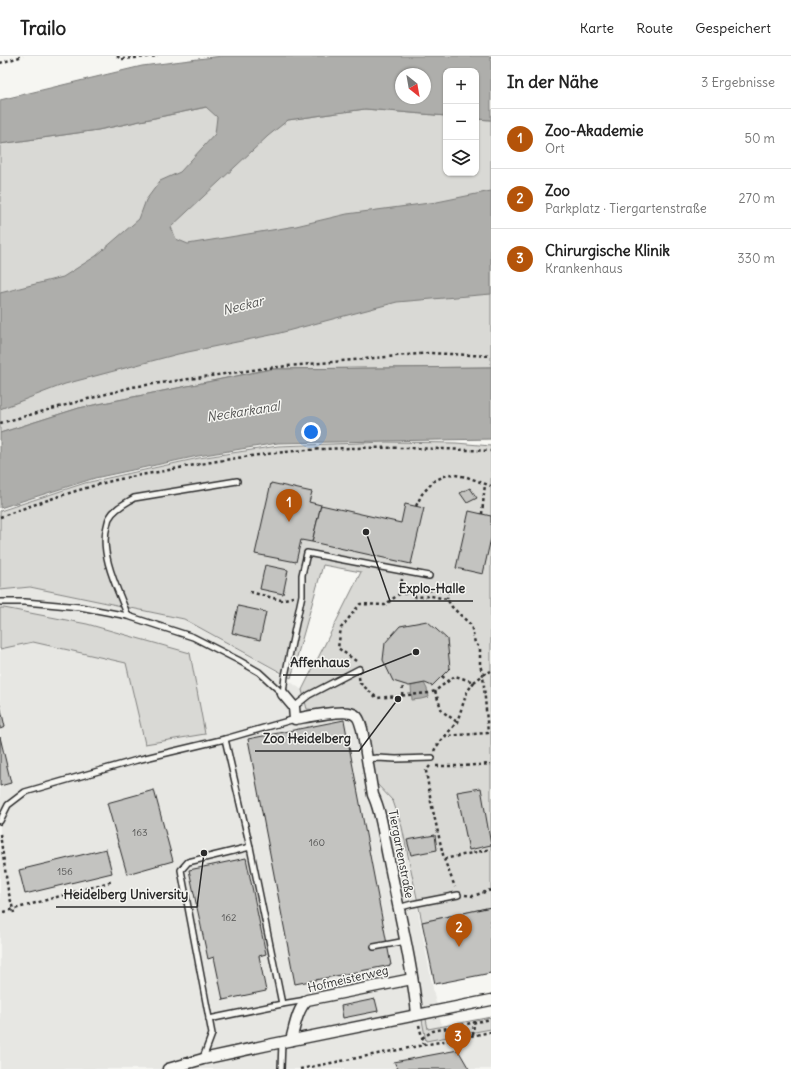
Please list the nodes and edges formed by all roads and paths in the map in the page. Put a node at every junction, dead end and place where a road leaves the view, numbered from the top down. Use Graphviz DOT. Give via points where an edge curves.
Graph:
graph roads {
  1 [pos="23,56"];
  2 [pos="117,56"];
  3 [pos="158,56"];
  4 [pos="0,63"];
  5 [pos="491,356"];
  6 [pos="0,423"];
  7 [pos="491,451"];
  8 [pos="237,481"];
  9 [pos="485,484"];
  10 [pos="491,486"];
  11 [pos="416,506"];
  12 [pos="482,514"];
  13 [pos="0,517"];
  14 [pos="404,571"];
  15 [pos="429,576"];
  16 [pos="250,592"];
  17 [pos="302,595"];
  18 [pos="447,599"];
  19 [pos="0,602"];
  20 [pos="128,616"];
  21 [pos="359,669"];
  22 [pos="491,671"];
  23 [pos="483,675"];
  24 [pos="442,676"];
  25 [pos="448,681"];
  26 [pos="474,682"];
  27 [pos="403,684"];
  28 [pos="435,691"];
  29 [pos="283,694"];
  30 [pos="402,696"];
  31 [pos="294,707"];
  32 [pos="295,719"];
  33 [pos="457,722"];
  34 [pos="445,736"];
  35 [pos="225,739"];
  36 [pos="432,758"];
  37 [pos="367,759"];
  38 [pos="491,764"];
  39 [pos="0,820"];
  40 [pos="0,834"];
  41 [pos="250,847"];
  42 [pos="491,849"];
  43 [pos="444,858"];
  44 [pos="113,881"];
  45 [pos="491,890"];
  46 [pos="458,895"];
  47 [pos="398,908"];
  48 [pos="13,909"];
  49 [pos="4,912"];
  50 [pos="14,913"];
  51 [pos="406,941"];
  52 [pos="374,947"];
  53 [pos="412,979"];
  54 [pos="307,1000"];
  55 [pos="491,1000"];
  56 [pos="282,1004"];
  57 [pos="417,1014"];
  58 [pos="209,1019"];
  59 [pos="491,1019"];
  60 [pos="474,1022"];
  61 [pos="461,1025"];
  62 [pos="491,1032"];
  63 [pos="473,1035"];
  64 [pos="422,1038"];
  65 [pos="460,1038"];
  66 [pos="286,1041"];
  67 [pos="424,1045"];
  68 [pos="203,1059"];
  69 [pos="169,1069"];
  70 [pos="173,1069"];
  71 [pos="282,1069"];
  72 [pos="300,1069"];
  1 -- 4 [label="path"];
  2 -- 3 [label="path" via="121,59"];
  5 -- 6 [label="path" via="429,353 267,368 132,387"];
  7 -- 13 [label="path" via="351,448 258,455 108,482"];
  8 -- 20 [label="lane" via="134,498 109,517 105,533 107,555"];
  9 -- 10 [label="path"];
  9 -- 11 [label="path" via="449,474 434,481 422,494"];
  9 -- 12 [label="path"];
  14 -- 15 [label="lane"];
  14 -- 17 [label="lane" via="307,553 302,575"];
  14 -- 18 [label="path" via="401,587 448,592"];
  16 -- 17 [label="path" via="281,600"];
  17 -- 29 [label="lane"];
  18 -- 21 [label="path" via="416,597 412,593 399,594 385,605 360,604 341,628 338,648 358,662"];
  18 -- 23 [label="path" via="452,608 471,625 475,643 480,648"];
  19 -- 20 [label="lane" via="80,607"];
  20 -- 29 [label="lane" via="193,637 259,672"];
  21 -- 30 [label="path" via="360,683 377,698"];
  21 -- 31 [label="lane" via="309,695"];
  22 -- 23 [label="path"];
  23 -- 26 [label="path"];
  23 -- 34 [label="path" via="488,732"];
  24 -- 25 [label="path"];
  25 -- 26 [label="path" via="456,676"];
  25 -- 28 [label="path"];
  26 -- 33 [label="path" via="467,692"];
  27 -- 30 [label="path"];
  28 -- 30 [label="path"];
  28 -- 33 [label="path" via="442,711"];
  29 -- 31 [label="street"];
  31 -- 32 [label="street"];
  32 -- 35 [label="lane"];
  32 -- 37 [label="street, Tiergartenstraße" via="343,712 354,714 359,719"];
  33 -- 34 [label="path"];
  34 -- 36 [label="path" via="436,747"];
  35 -- 39 [label="lane" via="136,760 25,792 8,805"];
  35 -- 41 [label="lane"];
  36 -- 37 [label="lane"];
  37 -- 47 [label="street, Tiergartenstraße"];
  38 -- 43 [label="path" via="430,766 426,771"];
  40 -- 48 [label="path"];
  41 -- 56 [label="lane"];
  41 -- 58 [label="lane" via="188,862 181,870"];
  42 -- 43 [label="path"];
  43 -- 46 [label="path"];
  44 -- 48 [label="path"];
  45 -- 46 [label="path" via="473,896"];
  46 -- 47 [label="lane"];
  47 -- 51 [label="street, Tiergartenstraße"];
  48 -- 49 [label="path"];
  48 -- 50 [label="path"];
  51 -- 52 [label="lane"];
  51 -- 53 [label="street, Tiergartenstraße"];
  53 -- 54 [label="street, Hofmeisterweg"];
  53 -- 57 [label="street, Tiergartenstraße"];
  54 -- 56 [label="lane"];
  54 -- 66 [label="street, Hofmeisterweg" via="302,1005"];
  55 -- 57 [label="street"];
  56 -- 58 [label="lane"];
  57 -- 64 [label="path"];
  57 -- 66 [label="street"];
  58 -- 68 [label="lane" via="212,1034"];
  59 -- 60 [label="path"];
  60 -- 61 [label="path"];
  60 -- 63 [label="path"];
  61 -- 64 [label="path" via="433,1031"];
  61 -- 65 [label="path"];
  62 -- 63 [label="path"];
  63 -- 65 [label="path"];
  64 -- 67 [label="path"];
  65 -- 67 [label="path"];
  66 -- 68 [label="street"];
  66 -- 71 [label="lane"];
  67 -- 72 [label="path"];
  68 -- 69 [label="street"];
  69 -- 70 [label="lane"];
}
